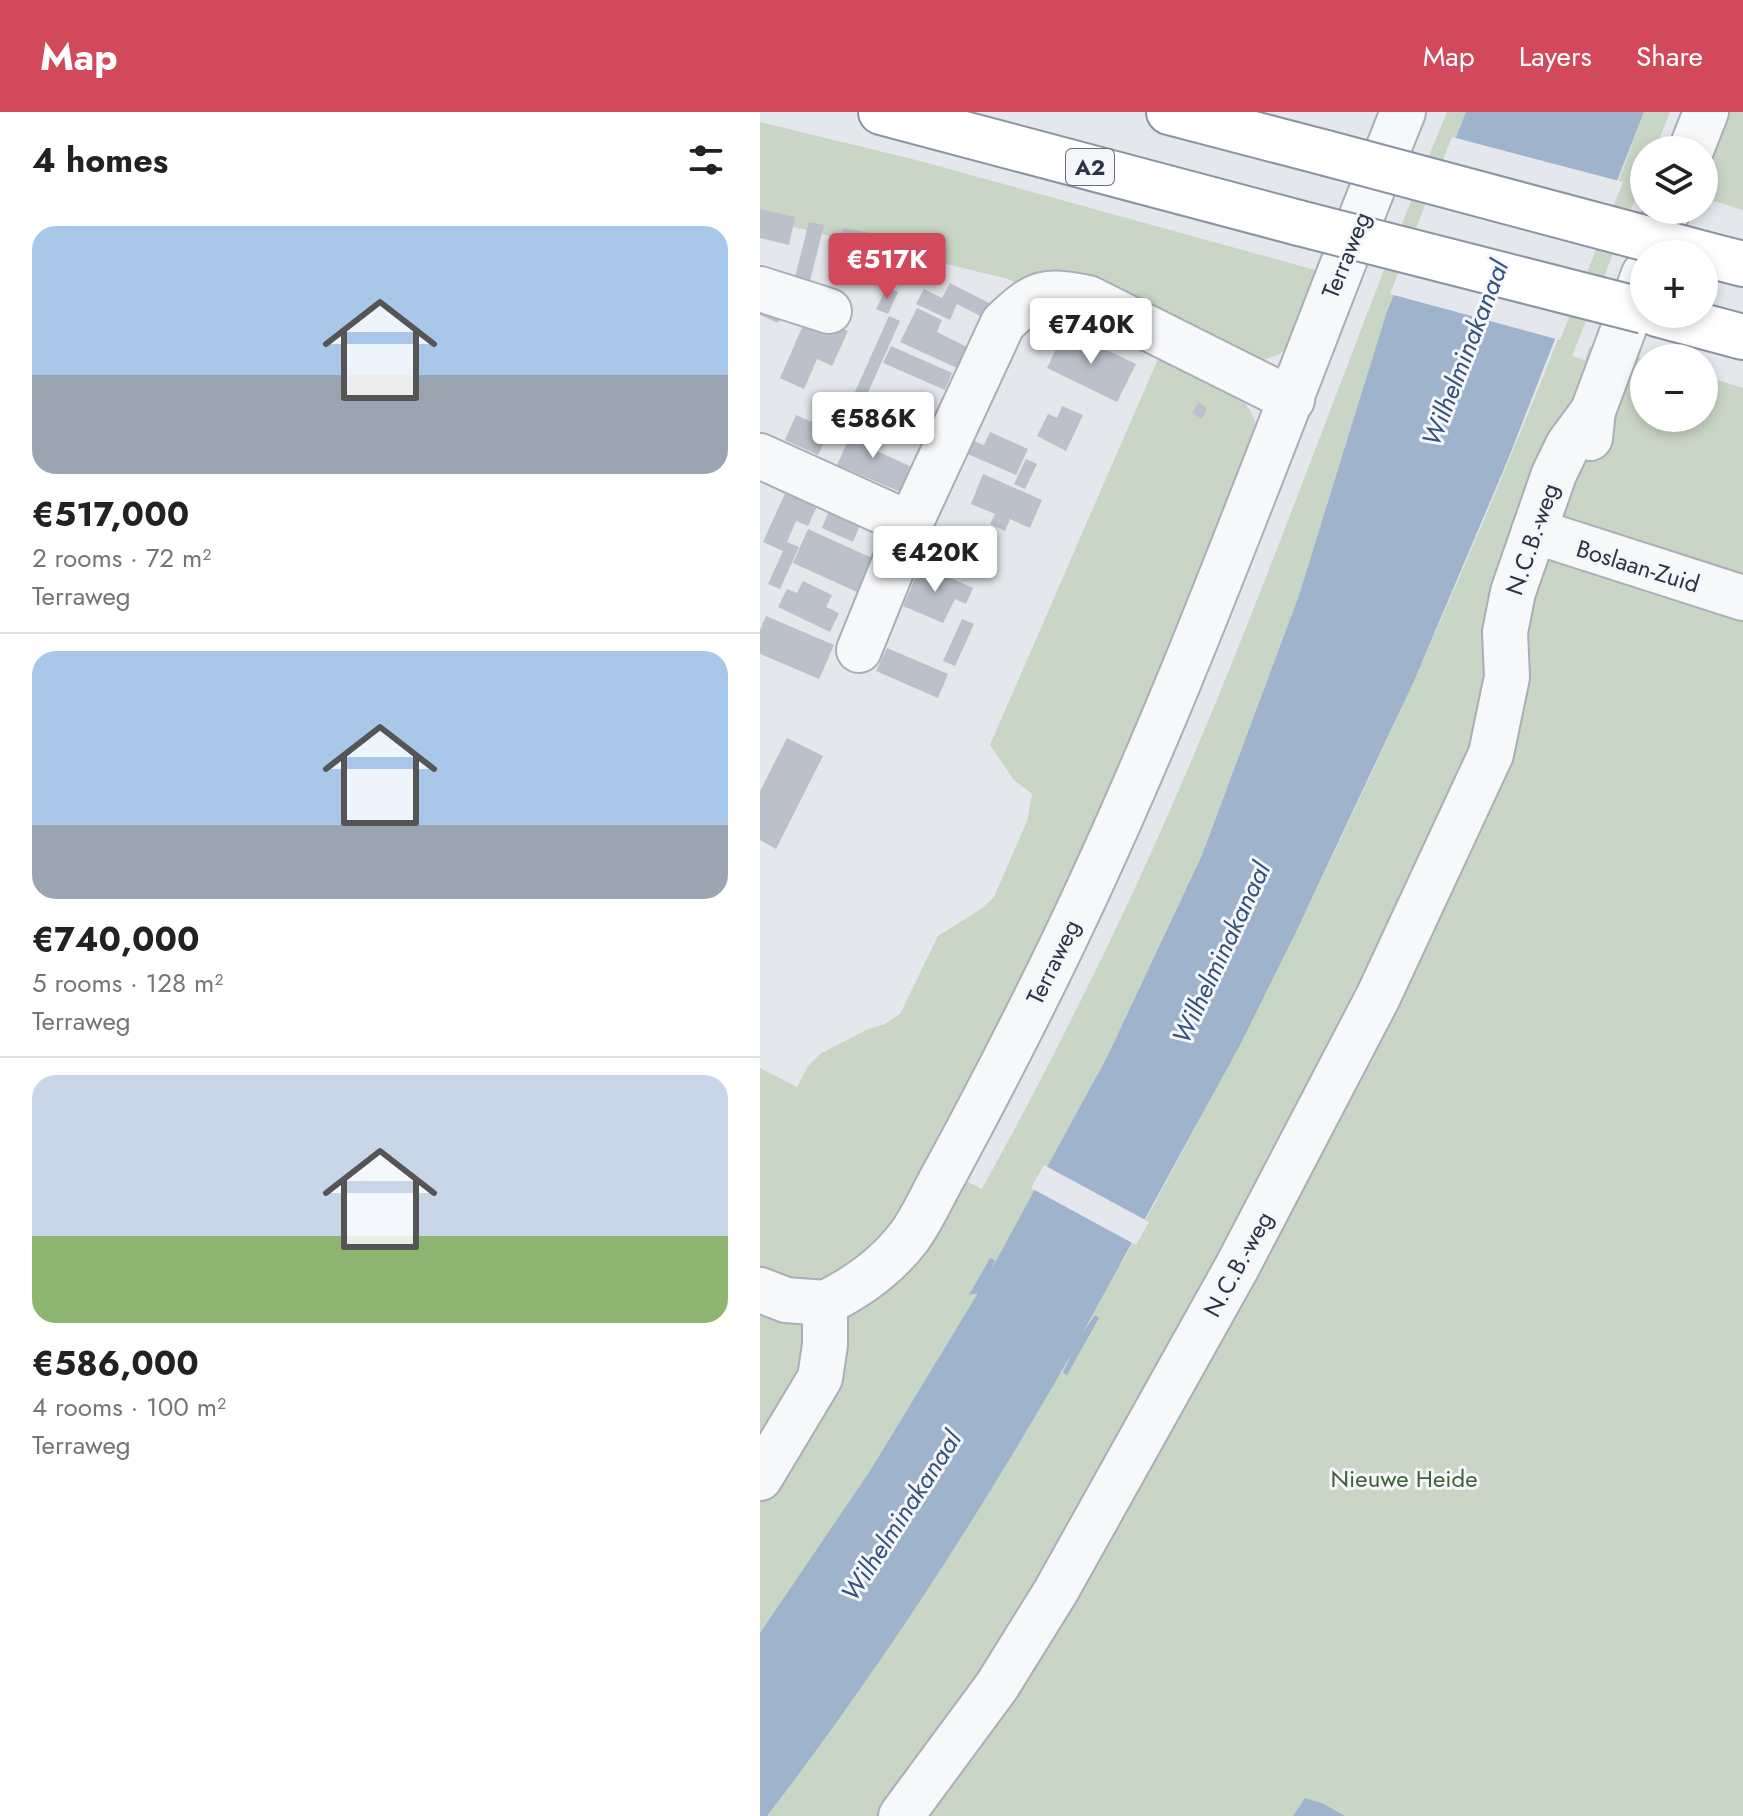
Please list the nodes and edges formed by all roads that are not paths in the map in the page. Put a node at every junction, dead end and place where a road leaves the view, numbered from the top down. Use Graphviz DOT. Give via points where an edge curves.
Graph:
graph roads {
  1 [pos="881,112"];
  2 [pos="1169,112"];
  3 [pos="1403,112"];
  4 [pos="1706,112"];
  5 [pos="1697,136"];
  6 [pos="1652,240"];
  7 [pos="760,289"];
  8 [pos="1630,307"];
  9 [pos="829,311"];
  10 [pos="1630,312"];
  11 [pos="1709,328"];
  12 [pos="1743,337"];
  13 [pos="1292,400"];
  14 [pos="760,456"];
  15 [pos="910,524"];
  16 [pos="1548,537"];
  17 [pos="1743,598"];
  18 [pos="859,650"];
  19 [pos="760,1290"];
  20 [pos="825,1303"];
  21 [pos="760,1478"];
  22 [pos="901,1816"];
  1 -- 8 [label="highway, A2, bridge"];
  2 -- 6 [label="highway, bridge"];
  3 -- 13 [label="street, Terraweg"];
  4 -- 5 [label="street"];
  7 -- 9 [label="street"];
  10 -- 16 [label="street, N.C.B.-weg" via="1593,411 1584,472"];
  11 -- 12 [label="highway"];
  13 -- 15 [label="street" via="1088,298 1059,292 1030,298 1003,323"];
  13 -- 20 [label="street, Terraweg" via="1141,772 1010,1049 910,1235 867,1279"];
  14 -- 15 [label="street"];
  15 -- 18 [label="street"];
  16 -- 17 [label="street, Boslaan-Zuid"];
  16 -- 22 [label="street, N.C.B.-weg" via="1528,639 1507,677 1491,754 1378,997 1237,1267 1056,1591 997,1686"];
  19 -- 20 [label="street" via="786,1300"];
  20 -- 21 [label="street" via="820,1378"];
}
